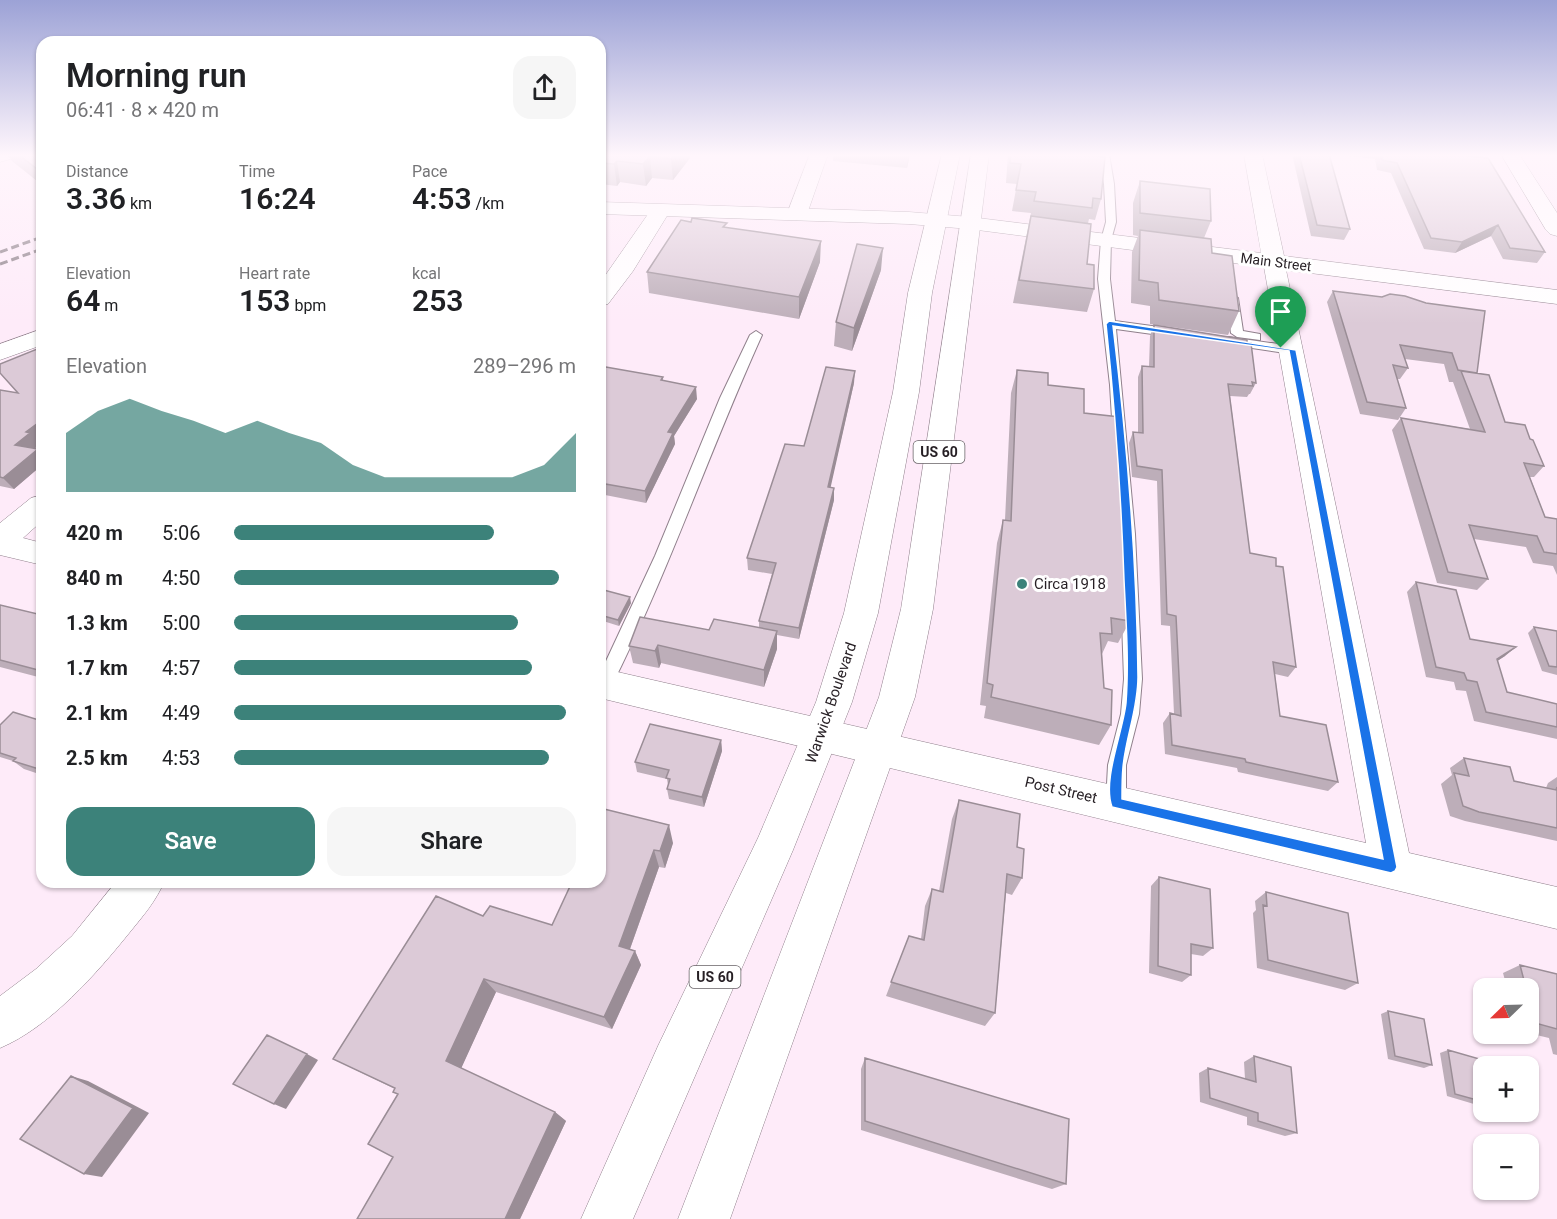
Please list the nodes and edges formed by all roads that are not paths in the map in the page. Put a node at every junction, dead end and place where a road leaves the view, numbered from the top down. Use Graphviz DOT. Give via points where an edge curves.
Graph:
graph roads {
  1 [pos="660,211"];
  2 [pos="798,211"];
  3 [pos="940,211"];
  4 [pos="972,211"];
  5 [pos="1110,211"];
  6 [pos="1264,211"];
  7 [pos="1545,211"];
  8 [pos="797,214"];
  9 [pos="938,220"];
  10 [pos="970,223"];
  11 [pos="1557,230"];
  12 [pos="1106,240"];
  13 [pos="1274,262"];
  14 [pos="1230,289"];
  15 [pos="606,291"];
  16 [pos="1557,297"];
  17 [pos="1109,324"];
  18 [pos="756,335"];
  19 [pos="1192,335"];
  20 [pos="36,338"];
  21 [pos="1215,339"];
  22 [pos="1292,346"];
  23 [pos="0,353"];
  24 [pos="36,510"];
  25 [pos="0,542"];
  26 [pos="36,552"];
  27 [pos="606,675"];
  28 [pos="606,684"];
  29 [pos="822,734"];
  30 [pos="880,748"];
  31 [pos="1116,803"];
  32 [pos="1391,867"];
  33 [pos="137,888"];
  34 [pos="1557,908"];
  35 [pos="0,1025"];
  36 [pos="608,1219"];
  37 [pos="704,1219"];
  1 -- 8 [label="street, Main Street"];
  1 -- 15 [label="street"];
  2 -- 8 [label="street"];
  3 -- 9 [label="street, Warwick Boulevard / US 60"];
  4 -- 10 [label="street, US 60"];
  5 -- 12 [label="lane"];
  6 -- 13 [label="street"];
  7 -- 11 [label="street"];
  8 -- 9 [label="street, Main Street"];
  9 -- 10 [label="street, Main Street"];
  9 -- 29 [label="street, Warwick Boulevard / US 60" via="920,293 906,392 861,613"];
  10 -- 12 [label="street, Main Street"];
  10 -- 30 [label="street, US 60" via="917,609 897,697"];
  12 -- 13 [label="street, Main Street" via="1227,262"];
  12 -- 17 [label="lane" via="1104,279"];
  13 -- 16 [label="street, Main Street"];
  13 -- 22 [label="street"];
  14 -- 22 [label="lane" via="1237,333"];
  17 -- 19 [label="lane"];
  17 -- 31 [label="lane" via="1127,534 1133,679 1130,714 1117,765"];
  18 -- 27 [label="lane" via="663,556"];
  20 -- 23 [label="street"];
  21 -- 22 [label="lane"];
  22 -- 32 [label="street"];
  24 -- 25 [label="street"];
  25 -- 26 [label="street"];
  28 -- 29 [label="street, Post Street"];
  29 -- 30 [label="street, Post Street"];
  29 -- 36 [label="street, Warwick Boulevard / US 60"];
  30 -- 31 [label="street, Post Street"];
  30 -- 37 [label="street, US 60"];
  31 -- 32 [label="street, Post Street"];
  32 -- 34 [label="street, Post Street"];
  33 -- 35 [label="street" via="87,951 52,985"];
}
